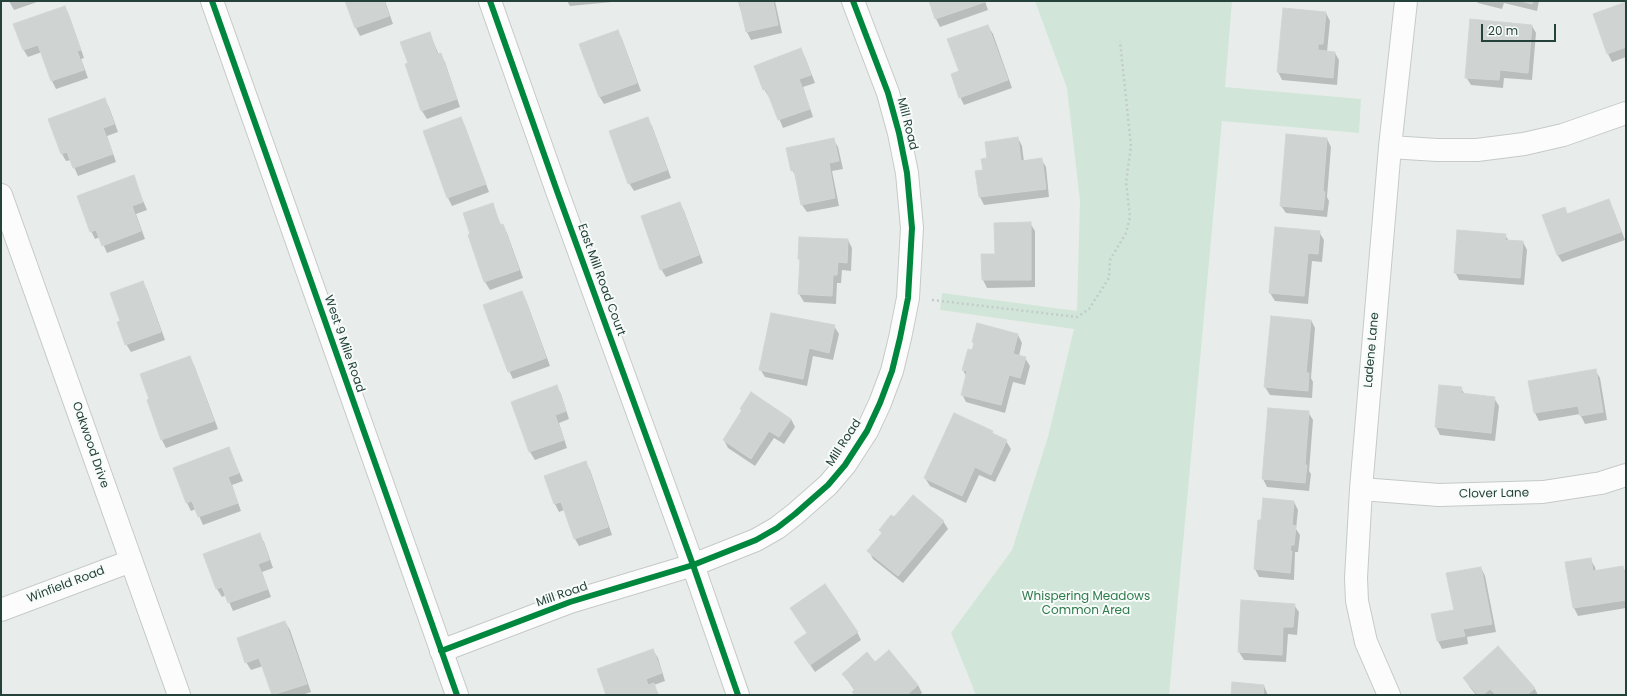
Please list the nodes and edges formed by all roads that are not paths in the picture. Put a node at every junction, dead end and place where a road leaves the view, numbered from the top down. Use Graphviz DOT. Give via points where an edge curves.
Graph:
graph roads {
  1 [pos="212,1"];
  2 [pos="490,1"];
  3 [pos="853,1"];
  4 [pos="1406,1"];
  5 [pos="1626,113"];
  6 [pos="1390,147"];
  7 [pos="1,195"];
  8 [pos="8,236"];
  9 [pos="1626,475"];
  10 [pos="1361,489"];
  11 [pos="131,561"];
  12 [pos="693,565"];
  13 [pos="1,610"];
  14 [pos="441,651"];
  15 [pos="179,695"];
  16 [pos="457,695"];
  17 [pos="738,695"];
  18 [pos="1389,695"];
  1 -- 14 [label="street, West 9 Mile Road"];
  2 -- 12 [label="street, East Mill Road Court"];
  3 -- 12 [label="street, Mill Road" via="888,93 907,173 912,228 908,298 892,371 867,431 845,465 812,501 777,528 756,540"];
  4 -- 6 [label="street, Ladene Lane"];
  5 -- 6 [label="street" via="1563,135 1524,144 1477,150"];
  6 -- 10 [label="street, Ladene Lane"];
  7 -- 8 [label="street, Oakwood Drive"];
  8 -- 11 [label="street, Oakwood Drive"];
  9 -- 10 [label="street, Clover Lane" via="1601,483 1544,492 1439,495"];
  10 -- 18 [label="street, Ladene Lane" via="1357,601 1366,642"];
  11 -- 13 [label="street, Winfield Road"];
  11 -- 15 [label="street, Oakwood Drive"];
  12 -- 14 [label="street, Mill Road" via="570,602"];
  12 -- 17 [label="street, East Mill Road Court"];
  14 -- 16 [label="street, West 9 Mile Road"];
}
